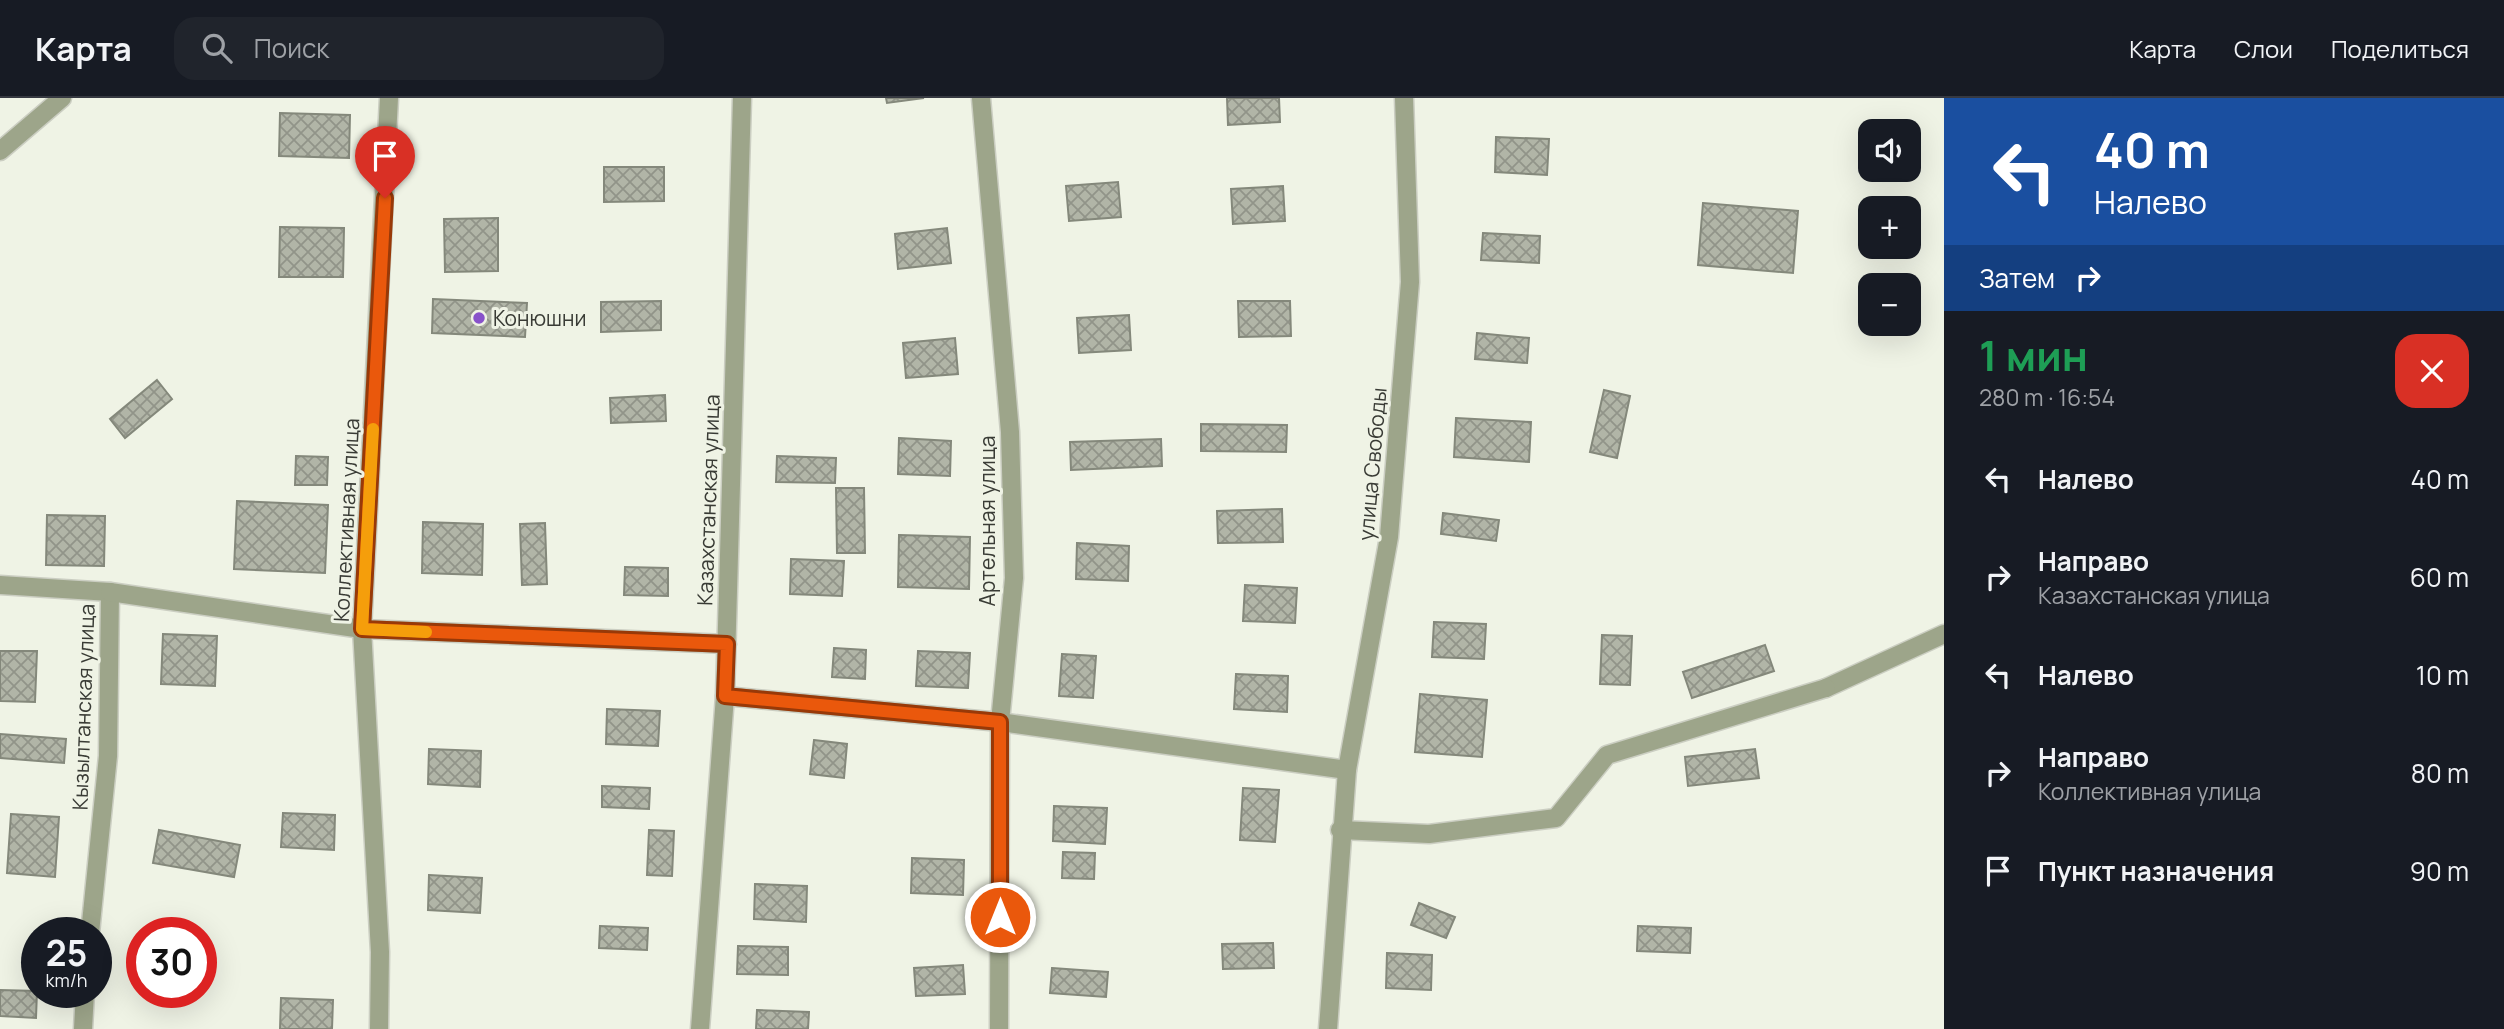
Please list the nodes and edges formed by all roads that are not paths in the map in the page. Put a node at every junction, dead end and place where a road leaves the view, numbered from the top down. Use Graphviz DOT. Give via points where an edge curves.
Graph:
graph roads {
  1 [pos="62,98"];
  2 [pos="389,98"];
  3 [pos="742,98"];
  4 [pos="981,98"];
  5 [pos="1404,98"];
  6 [pos="0,151"];
  7 [pos="0,585"];
  8 [pos="110,592"];
  9 [pos="362,629"];
  10 [pos="1944,634"];
  11 [pos="727,644"];
  12 [pos="725,696"];
  13 [pos="1000,722"];
  14 [pos="1347,770"];
  15 [pos="1340,830"];
  16 [pos="92,917"];
  17 [pos="84,1008"];
  18 [pos="83,1029"];
  19 [pos="379,1029"];
  20 [pos="700,1029"];
  21 [pos="999,1029"];
  22 [pos="1328,1029"];
  1 -- 6 [label="street"];
  2 -- 9 [label="street, Коллективная улица"];
  3 -- 11 [label="street, Казахстанская улица"];
  4 -- 13 [label="street, Артельная улица" via="1010,432 1014,579"];
  5 -- 14 [label="street, улица Свободы" via="1410,282 1390,524"];
  7 -- 8 [label="street, Кызылтанская улица"];
  8 -- 9 [label="street"];
  8 -- 16 [label="street, Кызылтанская улица" via="108,756"];
  9 -- 11 [label="street"];
  9 -- 19 [label="street, Коллективная улица" via="380,952"];
  10 -- 15 [label="street" via="1826,688 1607,755 1556,818 1429,834"];
  11 -- 12 [label="street, Казахстанская улица"];
  12 -- 13 [label="street"];
  12 -- 20 [label="street, Казахстанская улица"];
  13 -- 14 [label="street"];
  13 -- 21 [label="street, Артельная улица"];
  14 -- 15 [label="street, улица Свободы"];
  15 -- 22 [label="street, улица Свободы"];
  17 -- 18 [label="street"];
}
